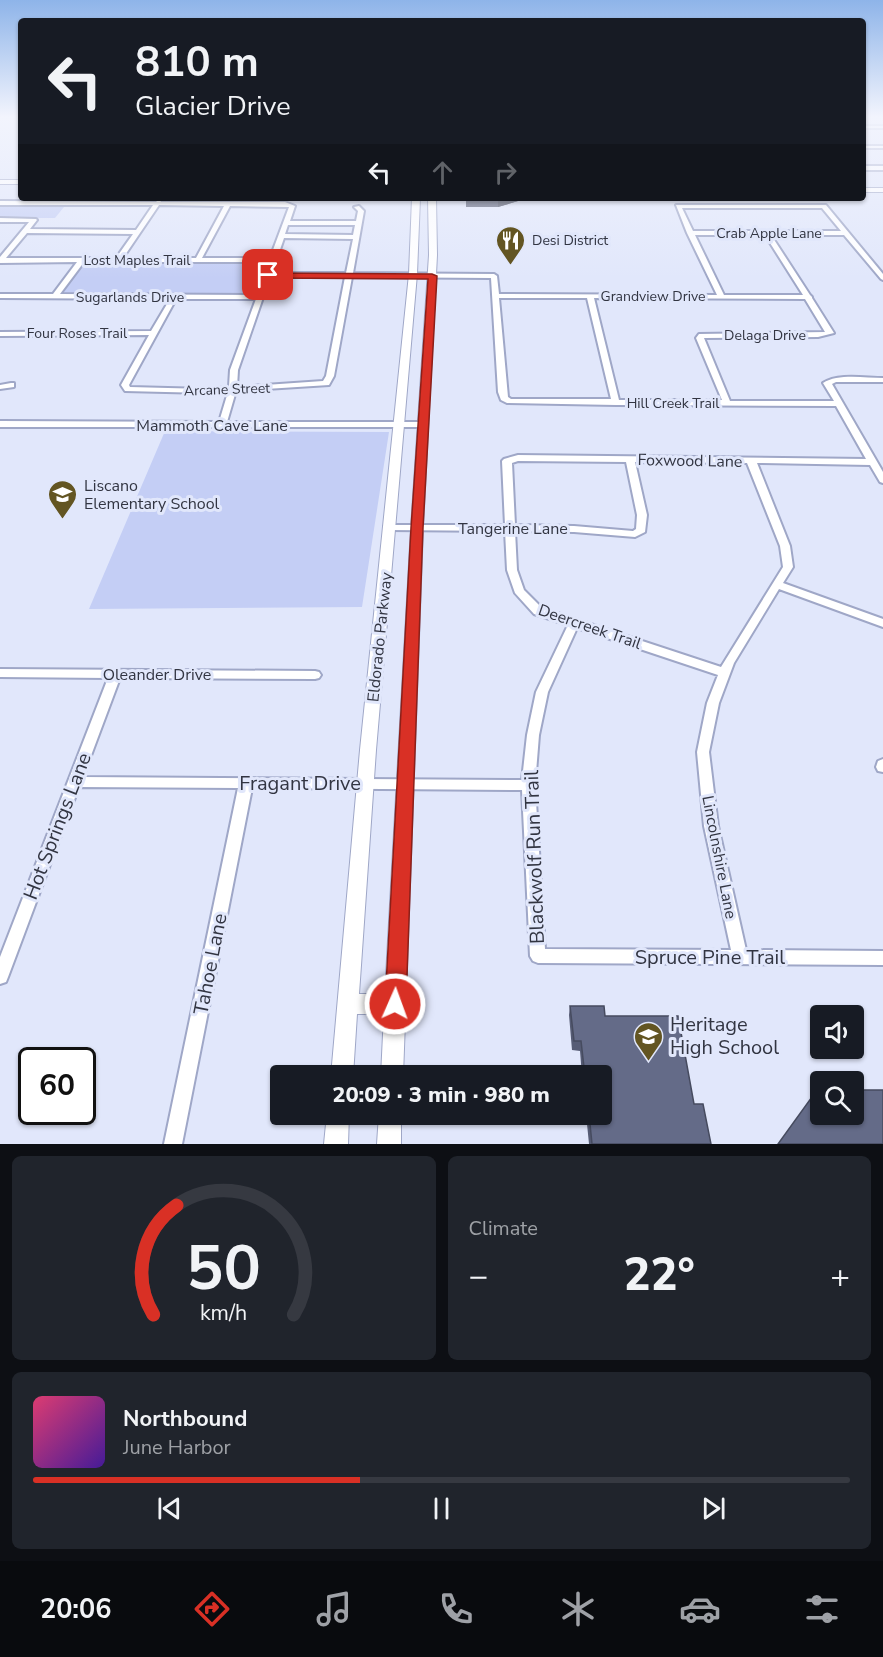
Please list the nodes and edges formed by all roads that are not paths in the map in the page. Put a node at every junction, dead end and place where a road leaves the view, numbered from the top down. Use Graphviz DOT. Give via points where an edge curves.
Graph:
graph roads {
  1 [pos="0,182"];
  2 [pos="18,182"];
  3 [pos="866,184"];
  4 [pos="883,184"];
  5 [pos="0,188"];
  6 [pos="18,188"];
  7 [pos="866,190"];
  8 [pos="883,190"];
  9 [pos="159,201"];
  10 [pos="416,201"];
  11 [pos="432,201"];
  12 [pos="743,201"];
  13 [pos="0,203"];
  14 [pos="228,203"];
  15 [pos="746,205"];
  16 [pos="357,207"];
  17 [pos="0,220"];
  18 [pos="287,223"];
  19 [pos="359,223"];
  20 [pos="27,231"];
  21 [pos="138,232"];
  22 [pos="414,233"];
  23 [pos="431,233"];
  24 [pos="690,233"];
  25 [pos="767,233"];
  26 [pos="847,233"];
  27 [pos="282,236"];
  28 [pos="356,237"];
  29 [pos="1,260"];
  30 [pos="82,260"];
  31 [pos="118,260"];
  32 [pos="198,260"];
  33 [pos="273,260"];
  34 [pos="268,275"];
  35 [pos="349,276"];
  36 [pos="413,276"];
  37 [pos="432,276"];
  38 [pos="883,278"];
  39 [pos="0,296"];
  40 [pos="55,296"];
  41 [pos="496,296"];
  42 [pos="590,296"];
  43 [pos="174,297"];
  44 [pos="260,297"];
  45 [pos="722,297"];
  46 [pos="809,297"];
  47 [pos="155,333"];
  48 [pos="0,334"];
  49 [pos="883,380"];
  50 [pos="11,385"];
  51 [pos="0,387"];
  52 [pos="232,390"];
  53 [pos="616,403"];
  54 [pos="727,403"];
  55 [pos="839,404"];
  56 [pos="0,424"];
  57 [pos="222,425"];
  58 [pos="423,425"];
  59 [pos="399,426"];
  60 [pos="509,460"];
  61 [pos="630,460"];
  62 [pos="751,461"];
  63 [pos="872,462"];
  64 [pos="883,480"];
  65 [pos="389,528"];
  66 [pos="417,528"];
  67 [pos="510,529"];
  68 [pos="778,585"];
  69 [pos="574,623"];
  70 [pos="883,623"];
  71 [pos="0,673"];
  72 [pos="725,673"];
  73 [pos="115,675"];
  74 [pos="315,675"];
  75 [pos="73,782"];
  76 [pos="246,783"];
  77 [pos="365,783"];
  78 [pos="405,783"];
  79 [pos="528,785"];
  80 [pos="538,956"];
  81 [pos="740,957"];
  82 [pos="883,958"];
  83 [pos="0,977"];
  84 [pos="347,1004"];
  85 [pos="395,1004"];
  86 [pos="343,1065"];
  87 [pos="392,1065"];
  88 [pos="338,1125"];
  89 [pos="390,1125"];
  90 [pos="173,1144"];
  91 [pos="336,1144"];
  92 [pos="389,1144"];
  1 -- 2 [label="main road"];
  3 -- 4 [label="main road"];
  5 -- 6 [label="main road"];
  7 -- 8 [label="main road"];
  9 -- 13 [label="street"];
  9 -- 14 [label="street"];
  9 -- 21 [label="street"];
  10 -- 22 [label="main road, Eldorado Parkway"];
  11 -- 23 [label="main road, Eldorado Parkway"];
  12 -- 15 [label="street"];
  14 -- 18 [label="street" via="290,205"];
  14 -- 32 [label="street"];
  15 -- 24 [label="street" via="678,206"];
  15 -- 26 [label="street" via="822,206"];
  16 -- 19 [label="street" via="361,211"];
  17 -- 20 [label="street" via="33,219"];
  18 -- 19 [label="street"];
  18 -- 27 [label="street"];
  19 -- 28 [label="street"];
  20 -- 21 [label="street"];
  20 -- 29 [label="street"];
  21 -- 31 [label="street"];
  22 -- 23 [label="main road"];
  22 -- 36 [label="main road, Eldorado Parkway"];
  23 -- 37 [label="main road, Eldorado Parkway"];
  24 -- 25 [label="street, Crab Apple Lane"];
  24 -- 45 [label="street"];
  25 -- 26 [label="street, Crab Apple Lane"];
  25 -- 46 [label="street"];
  26 -- 38 [label="street"];
  27 -- 28 [label="street"];
  27 -- 33 [label="street"];
  28 -- 35 [label="street"];
  29 -- 30 [label="street, Lost Maples Trail"];
  30 -- 31 [label="street, Lost Maples Trail"];
  30 -- 40 [label="street"];
  31 -- 32 [label="street, Lost Maples Trail"];
  32 -- 33 [label="street, Lost Maples Trail"];
  33 -- 34 [label="street"];
  34 -- 35 [label="street"];
  34 -- 44 [label="street"];
  35 -- 36 [label="street"];
  35 -- 52 [label="street, Arcane Street" via="326,382"];
  36 -- 37 [label="street"];
  36 -- 59 [label="main road, Eldorado Parkway"];
  37 -- 41 [label="street" via="494,276"];
  37 -- 58 [label="main road, Eldorado Parkway"];
  39 -- 40 [label="street, Sugarlands Drive"];
  40 -- 43 [label="street, Sugarlands Drive"];
  41 -- 42 [label="street, Grandview Drive"];
  41 -- 53 [label="street, Hill Creek Trail" via="502,392 507,400"];
  42 -- 45 [label="street, Grandview Drive"];
  42 -- 53 [label="street"];
  43 -- 44 [label="street, Sugarlands Drive"];
  43 -- 47 [label="street"];
  44 -- 52 [label="street" via="234,370"];
  45 -- 46 [label="street, Grandview Drive"];
  46 -- 54 [label="street, Delaga Drive" via="831,331 829,334 702,336"];
  47 -- 48 [label="street, Four Roses Trail"];
  47 -- 52 [label="street, Arcane Street" via="125,385 128,389"];
  49 -- 55 [label="street" via="828,382"];
  50 -- 51 [label="street"];
  52 -- 57 [label="street"];
  53 -- 54 [label="street, Hill Creek Trail"];
  54 -- 55 [label="street, Hill Creek Trail"];
  55 -- 63 [label="street"];
  56 -- 57 [label="street, Mammoth Cave Lane"];
  57 -- 59 [label="street, Mammoth Cave Lane"];
  58 -- 59 [label="street, Mammoth Cave Lane"];
  58 -- 66 [label="main road, Eldorado Parkway"];
  59 -- 65 [label="main road, Eldorado Parkway"];
  60 -- 61 [label="street, Foxwood Lane"];
  60 -- 67 [label="street, Deercreek Trail"];
  61 -- 62 [label="street, Foxwood Lane"];
  61 -- 67 [label="street, Tangerine Lane" via="642,515 637,533"];
  62 -- 63 [label="street, Foxwood Lane"];
  62 -- 68 [label="street, Lincolnshire Lane" via="787,551 788,567"];
  63 -- 64 [label="street"];
  65 -- 66 [label="street, Tangerine Lane"];
  65 -- 77 [label="main road, Eldorado Parkway"];
  66 -- 67 [label="street, Tangerine Lane"];
  66 -- 78 [label="main road, Eldorado Parkway"];
  67 -- 69 [label="street, Deercreek Trail" via="512,570 519,591 538,611"];
  68 -- 70 [label="street"];
  68 -- 72 [label="street, Lincolnshire Lane"];
  69 -- 72 [label="street, Deercreek Trail"];
  69 -- 79 [label="street, Blackwolf Run Trail" via="542,692"];
  71 -- 73 [label="street, Oleander Drive"];
  72 -- 81 [label="street, Lincolnshire Lane" via="713,704 704,752 711,826"];
  73 -- 74 [label="street, Oleander Drive"];
  73 -- 75 [label="street, Hot Springs Lane"];
  75 -- 76 [label="street, Fragant Drive"];
  75 -- 83 [label="street, Hot Springs Lane"];
  76 -- 77 [label="street, Fragant Drive"];
  76 -- 90 [label="street, Tahoe Lane"];
  77 -- 78 [label="street, Fragant Drive"];
  77 -- 84 [label="main road, Eldorado Parkway"];
  78 -- 79 [label="street, Fragant Drive"];
  78 -- 85 [label="main road, Eldorado Parkway"];
  79 -- 80 [label="street, Blackwolf Run Trail"];
  80 -- 81 [label="street, Spruce Pine Trail"];
  81 -- 82 [label="street, Spruce Pine Trail"];
  84 -- 85 [label="main road"];
  84 -- 86 [label="main road, Eldorado Parkway"];
  85 -- 87 [label="main road, Eldorado Parkway"];
  88 -- 91 [label="main road"];
  89 -- 92 [label="main road"];
}
